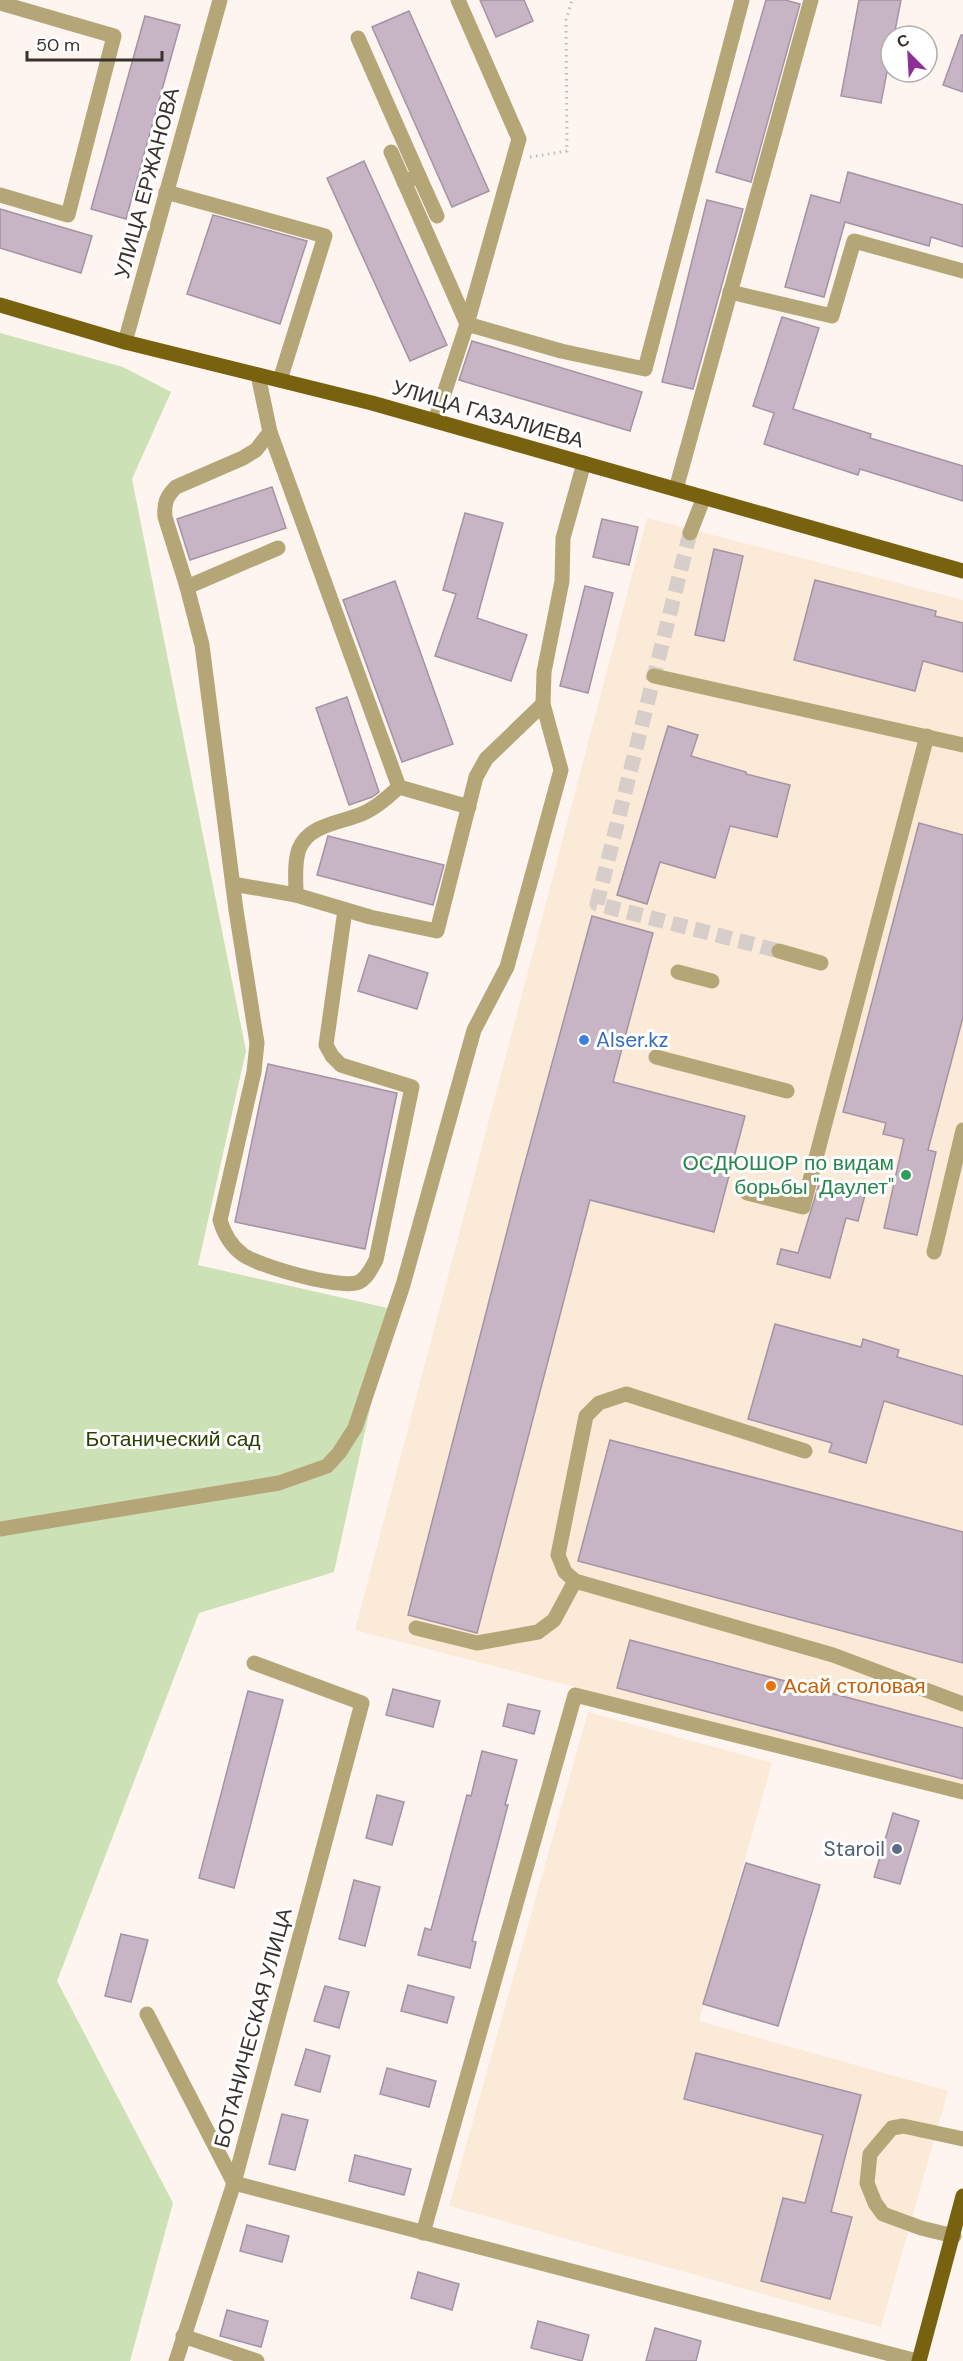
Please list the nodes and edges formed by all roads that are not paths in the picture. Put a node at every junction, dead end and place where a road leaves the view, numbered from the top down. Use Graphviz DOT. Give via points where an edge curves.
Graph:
graph roads {
  1 [pos="220,0"];
  2 [pos="458,0"];
  3 [pos="741,0"];
  4 [pos="811,0"];
  5 [pos="0,3"];
  6 [pos="358,38"];
  7 [pos="391,152"];
  8 [pos="419,176"];
  9 [pos="404,182"];
  10 [pos="166,192"];
  11 [pos="0,195"];
  12 [pos="437,216"];
  13 [pos="963,271"];
  14 [pos="730,292"];
  15 [pos="0,305"];
  16 [pos="467,324"];
  17 [pos="125,342"];
  18 [pos="258,375"];
  19 [pos="280,380"];
  20 [pos="435,421"];
  21 [pos="270,432"];
  22 [pos="584,463"];
  23 [pos="676,489"];
  24 [pos="704,497"];
  25 [pos="690,533"];
  26 [pos="278,548"];
  27 [pos="963,571"];
  28 [pos="188,587"];
  29 [pos="654,676"];
  30 [pos="543,704"];
  31 [pos="927,736"];
  32 [pos="963,745"];
  33 [pos="399,787"];
  34 [pos="469,807"];
  35 [pos="233,884"];
  36 [pos="296,895"];
  37 [pos="345,910"];
  38 [pos="778,951"];
  39 [pos="821,963"];
  40 [pos="678,972"];
  41 [pos="712,981"];
  42 [pos="656,1057"];
  43 [pos="787,1091"];
  44 [pos="963,1130"];
  45 [pos="747,1193"];
  46 [pos="934,1252"];
  47 [pos="805,1451"];
  48 [pos="0,1528"];
  49 [pos="574,1581"];
  50 [pos="416,1628"];
  51 [pos="254,1663"];
  52 [pos="963,1704"];
  53 [pos="963,1792"];
  54 [pos="147,2014"];
  55 [pos="963,2139"];
  56 [pos="234,2183"];
  57 [pos="963,2196"];
  58 [pos="423,2233"];
  59 [pos="954,2236"];
  60 [pos="183,2337"];
  61 [pos="176,2361"];
  62 [pos="257,2361"];
  63 [pos="918,2361"];
  1 -- 10 [label="street, УЛИЦА ЕРЖАНОВА"];
  2 -- 16 [label="street" via="519,139"];
  3 -- 16 [label="street" via="645,369 561,351"];
  4 -- 14 [label="street"];
  5 -- 11 [label="street" via="114,36 68,215"];
  6 -- 8 [label="street"];
  7 -- 9 [label="street"];
  8 -- 9 [label="street"];
  8 -- 12 [label="street"];
  9 -- 16 [label="street"];
  10 -- 17 [label="street, УЛИЦА ЕРЖАНОВА"];
  10 -- 19 [label="street" via="325,236"];
  13 -- 14 [label="street" via="854,241 832,316"];
  14 -- 23 [label="street"];
  15 -- 17 [label="main road, УЛИЦА ГАЗАЛИЕВА"];
  16 -- 20 [label="street"];
  17 -- 18 [label="main road, УЛИЦА ГАЗАЛИЕВА"];
  18 -- 19 [label="main road, УЛИЦА ГАЗАЛИЕВА"];
  18 -- 21 [label="street"];
  19 -- 20 [label="main road, УЛИЦА ГАЗАЛИЕВА"];
  20 -- 22 [label="main road, УЛИЦА ГАЗАЛИЕВА"];
  21 -- 28 [label="street" via="256,450 243,458 176,487 167,495 165,517"];
  21 -- 33 [label="street"];
  22 -- 23 [label="main road, УЛИЦА ГАЗАЛИЕВА"];
  22 -- 30 [label="street" via="563,538 562,581 544,672"];
  23 -- 24 [label="main road, УЛИЦА ГАЗАЛИЕВА"];
  24 -- 25 [label="street"];
  24 -- 27 [label="main road, УЛИЦА ГАЗАЛИЕВА"];
  26 -- 28 [label="street"];
  28 -- 35 [label="street" via="202,645"];
  29 -- 31 [label="street"];
  30 -- 34 [label="street" via="486,759 476,777"];
  30 -- 48 [label="street" via="561,770 517,932 507,967 474,1030 403,1285 355,1428 339,1453 327,1466 279,1483"];
  31 -- 32 [label="street"];
  31 -- 45 [label="street" via="803,1208"];
  33 -- 34 [label="street"];
  33 -- 36 [label="street" via="367,812 320,829 303,842 296,866"];
  34 -- 37 [label="street" via="437,931"];
  35 -- 36 [label="street"];
  35 -- 37 [label="street" via="257,1043 220,1220 230,1243 243,1256 317,1280 343,1284 357,1283 367,1276 376,1260 412,1087 341,1065 326,1045"];
  36 -- 37 [label="street"];
  38 -- 39 [label="street"];
  40 -- 41 [label="street"];
  42 -- 43 [label="street"];
  44 -- 46 [label="street"];
  47 -- 49 [label="street" via="626,1394 599,1403 586,1416 558,1555"];
  49 -- 50 [label="street" via="554,1620 538,1632 477,1643"];
  49 -- 52 [label="street" via="832,1655"];
  51 -- 56 [label="street, БОТАНИЧЕСКАЯ УЛИЦА" via="362,1703"];
  53 -- 58 [label="street" via="575,1695"];
  54 -- 56 [label="street"];
  55 -- 59 [label="street" via="903,2126 892,2128 870,2154 867,2183 883,2214"];
  56 -- 58 [label="street"];
  56 -- 60 [label="street, БОТАНИЧЕСКАЯ УЛИЦА"];
  57 -- 59 [label="main road"];
  58 -- 63 [label="street"];
  59 -- 63 [label="main road"];
  60 -- 61 [label="street, БОТАНИЧЕСКАЯ УЛИЦА"];
  60 -- 62 [label="street"];
}
